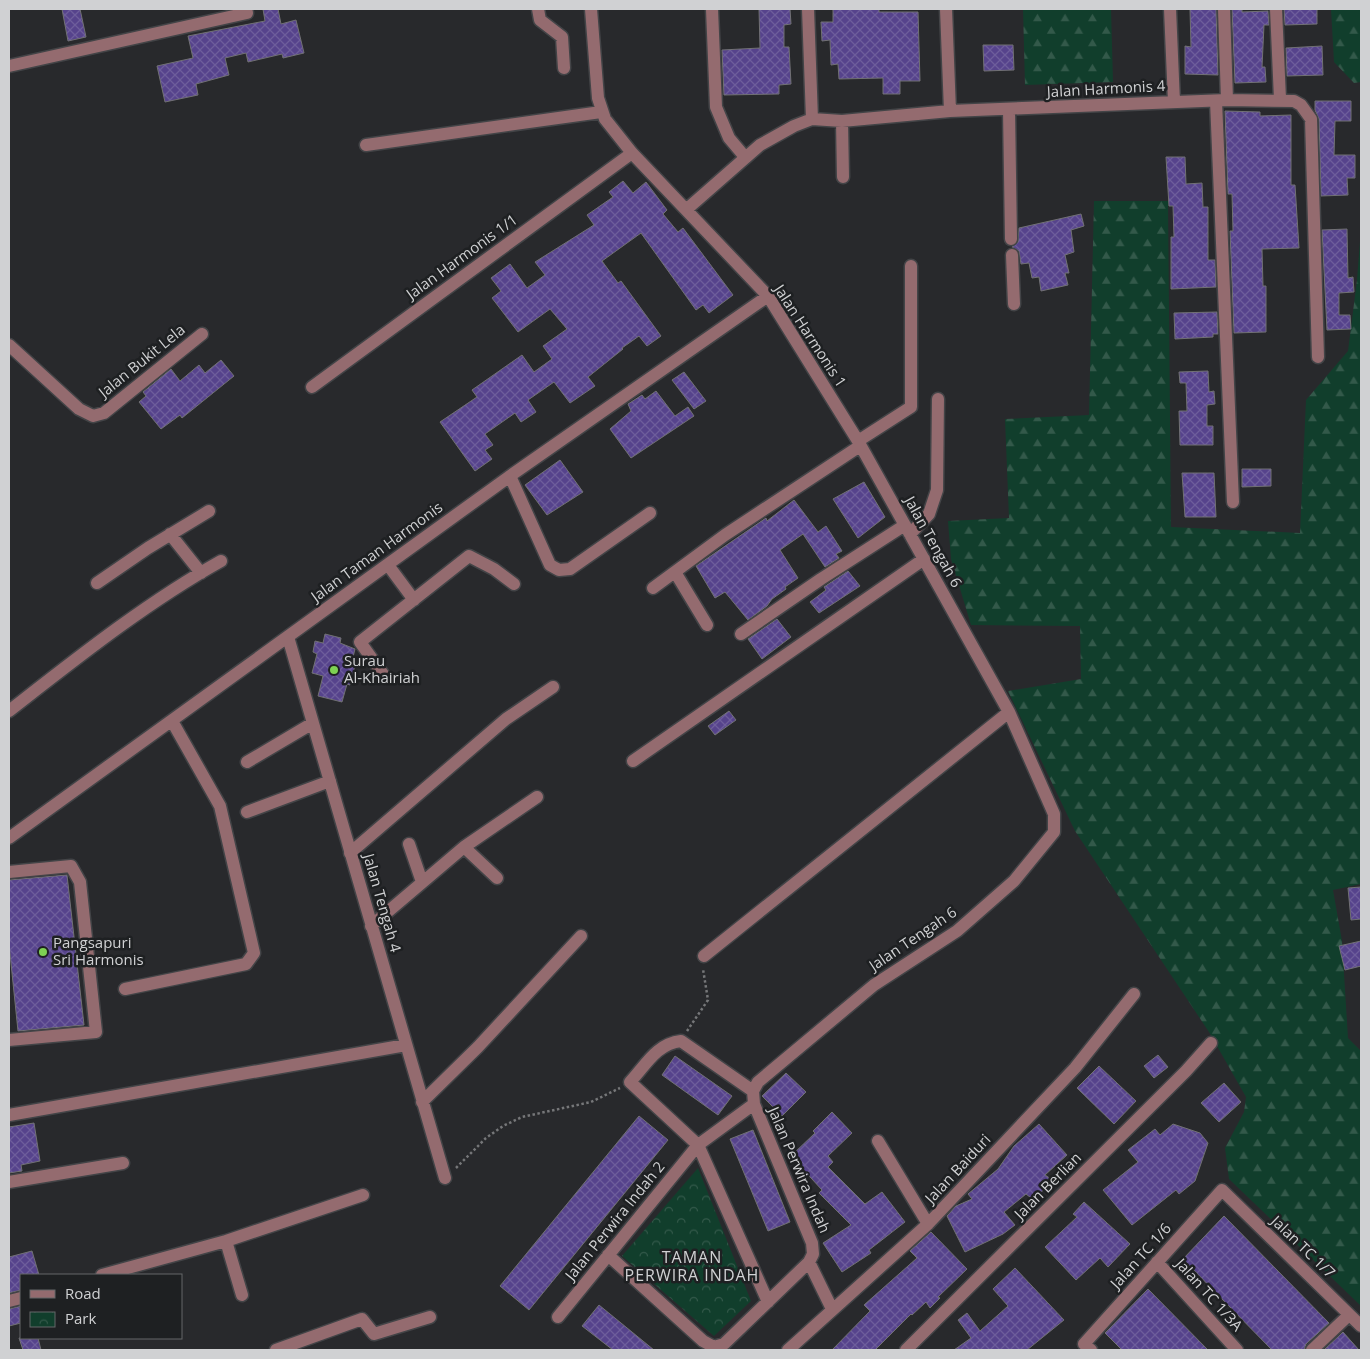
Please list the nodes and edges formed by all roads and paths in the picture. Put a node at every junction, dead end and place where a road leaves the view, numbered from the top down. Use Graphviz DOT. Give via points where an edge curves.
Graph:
graph roads {
  1 [pos="246,9"];
  2 [pos="538,9"];
  3 [pos="591,9"];
  4 [pos="712,9"];
  5 [pos="808,9"];
  6 [pos="946,9"];
  7 [pos="1170,9"];
  8 [pos="1224,9"];
  9 [pos="1276,9"];
  10 [pos="9,66"];
  11 [pos="564,68"];
  12 [pos="1280,99"];
  13 [pos="1222,100"];
  14 [pos="1174,102"];
  15 [pos="1009,110"];
  16 [pos="950,111"];
  17 [pos="601,112"];
  18 [pos="812,119"];
  19 [pos="842,121"];
  20 [pos="366,145"];
  21 [pos="632,153"];
  22 [pos="745,157"];
  23 [pos="843,177"];
  24 [pos="687,209"];
  25 [pos="1011,240"];
  26 [pos="1012,255"];
  27 [pos="911,266"];
  28 [pos="768,296"];
  29 [pos="1014,304"];
  30 [pos="202,334"];
  31 [pos="9,345"];
  32 [pos="1318,357"];
  33 [pos="312,388"];
  34 [pos="938,398"];
  35 [pos="859,443"];
  36 [pos="510,476"];
  37 [pos="1233,502"];
  38 [pos="209,511"];
  39 [pos="650,514"];
  40 [pos="908,530"];
  41 [pos="170,534"];
  42 [pos="924,559"];
  43 [pos="221,561"];
  44 [pos="388,565"];
  45 [pos="675,572"];
  46 [pos="200,573"];
  47 [pos="97,583"];
  48 [pos="514,584"];
  49 [pos="653,588"];
  50 [pos="414,600"];
  51 [pos="707,625"];
  52 [pos="741,634"];
  53 [pos="288,637"];
  54 [pos="385,676"];
  55 [pos="553,687"];
  56 [pos="9,711"];
  57 [pos="1009,712"];
  58 [pos="172,721"];
  59 [pos="313,723"];
  60 [pos="633,761"];
  61 [pos="247,762"];
  62 [pos="330,781"];
  63 [pos="537,797"];
  64 [pos="247,812"];
  65 [pos="9,838"];
  66 [pos="409,844"];
  67 [pos="464,847"];
  68 [pos="350,853"];
  69 [pos="9,872"];
  70 [pos="497,878"];
  71 [pos="422,882"];
  72 [pos="371,926"];
  73 [pos="581,936"];
  74 [pos="704,956"];
  75 [pos="125,989"];
  76 [pos="1134,994"];
  77 [pos="9,1040"];
  78 [pos="681,1041"];
  79 [pos="1211,1043"];
  80 [pos="406,1045"];
  81 [pos="630,1082"];
  82 [pos="753,1098"];
  83 [pos="422,1102"];
  84 [pos="9,1115"];
  85 [pos="878,1141"];
  86 [pos="698,1145"];
  87 [pos="123,1163"];
  88 [pos="445,1177"];
  89 [pos="9,1182"];
  90 [pos="1222,1190"];
  91 [pos="363,1195"];
  92 [pos="928,1224"];
  93 [pos="226,1241"];
  94 [pos="608,1256"];
  95 [pos="808,1262"];
  96 [pos="1156,1262"];
  97 [pos="106,1274"];
  98 [pos="242,1295"];
  99 [pos="768,1302"];
  100 [pos="832,1309"];
  101 [pos="1349,1315"];
  102 [pos="430,1317"];
  103 [pos="558,1317"];
  104 [pos="1361,1326"];
  105 [pos="1088,1347"];
  106 [pos="276,1350"];
  107 [pos="788,1350"];
  108 [pos="906,1350"];
  109 [pos="1237,1350"];
  110 [pos="1312,1350"];
  1 -- 10 [label="street" via="247,13"];
  2 -- 11 [label="street" via="540,20 562,37"];
  3 -- 17 [label="street, Jalan Harmonis 1" via="596,88"];
  4 -- 22 [label="street" via="716,107 729,138"];
  5 -- 18 [label="street"];
  6 -- 16 [label="street"];
  7 -- 14 [label="street"];
  8 -- 13 [label="street"];
  9 -- 12 [label="street"];
  12 -- 13 [label="street, Jalan Harmonis 4"];
  12 -- 32 [label="street, Jalan Harmonis 4" via="1301,105 1311,119"];
  13 -- 14 [label="street, Jalan Harmonis 4"];
  13 -- 37 [label="street"];
  14 -- 15 [label="street, Jalan Harmonis 4"];
  15 -- 16 [label="street, Jalan Harmonis 4"];
  15 -- 25 [label="street"];
  16 -- 19 [label="street, Jalan Harmonis 4"];
  17 -- 20 [label="street"];
  17 -- 21 [label="street, Jalan Harmonis 1"];
  18 -- 19 [label="street, Jalan Harmonis 4"];
  18 -- 22 [label="street, Jalan Harmonis 4" via="776,135"];
  19 -- 23 [label="street"];
  21 -- 24 [label="street, Jalan Harmonis 1"];
  21 -- 33 [label="street, Jalan Harmonis 1/1"];
  22 -- 24 [label="street, Jalan Harmonis 4"];
  24 -- 28 [label="street, Jalan Harmonis 1"];
  26 -- 29 [label="street"];
  27 -- 35 [label="street" via="912,407"];
  28 -- 35 [label="street, Jalan Harmonis 1"];
  28 -- 36 [label="street, Jalan Taman Harmonis"];
  30 -- 31 [label="street, Jalan Bukit Lela" via="104,413 93,416 79,409"];
  34 -- 40 [label="street" via="937,490 929,514"];
  35 -- 40 [label="street, Jalan Tengah 6"];
  35 -- 45 [label="street"];
  36 -- 39 [label="street" via="550,565 558,570 570,569"];
  36 -- 44 [label="street, Jalan Taman Harmonis"];
  38 -- 41 [label="street"];
  40 -- 42 [label="street, Jalan Tengah 6"];
  40 -- 52 [label="street" via="821,579"];
  41 -- 46 [label="street"];
  41 -- 47 [label="street"];
  42 -- 57 [label="street, Jalan Tengah 6"];
  42 -- 60 [label="street"];
  43 -- 46 [label="street"];
  44 -- 50 [label="street"];
  44 -- 53 [label="street, Jalan Taman Harmonis"];
  45 -- 49 [label="street"];
  45 -- 51 [label="street"];
  46 -- 56 [label="street" via="83,653"];
  48 -- 50 [label="street" via="469,556"];
  50 -- 54 [label="street" via="360,642"];
  53 -- 58 [label="street, Jalan Taman Harmonis"];
  53 -- 59 [label="street, Jalan Tengah 4"];
  55 -- 68 [label="street" via="506,719"];
  57 -- 74 [label="street"];
  57 -- 82 [label="street, Jalan Tengah 6" via="1054,814 1054,832 1014,881 957,931 874,986 758,1082"];
  58 -- 65 [label="street, Jalan Taman Harmonis"];
  58 -- 75 [label="street" via="220,806 254,953 246,964"];
  59 -- 61 [label="street"];
  59 -- 62 [label="street, Jalan Tengah 4"];
  62 -- 64 [label="street"];
  62 -- 68 [label="street, Jalan Tengah 4"];
  63 -- 67 [label="street"];
  66 -- 71 [label="street"];
  67 -- 70 [label="street"];
  67 -- 71 [label="street"];
  68 -- 72 [label="street, Jalan Tengah 4"];
  69 -- 77 [label="street" via="71,866 80,882 96,1032"];
  71 -- 72 [label="street"];
  72 -- 80 [label="street, Jalan Tengah 4"];
  73 -- 83 [label="street"];
  74 -- 78 [label="path" via="702,966 708,1000"];
  76 -- 92 [label="street, Jalan Baiduri" via="1075,1068"];
  78 -- 81 [label="street" via="668,1042 659,1048"];
  78 -- 82 [label="street"];
  79 -- 108 [label="street, Jalan Berlian"];
  80 -- 83 [label="street, Jalan Tengah 4"];
  80 -- 84 [label="street"];
  81 -- 86 [label="street"];
  81 -- 88 [label="path" via="590,1102 522,1117 503,1126"];
  82 -- 86 [label="street, Jalan Tengah 6"];
  82 -- 95 [label="street, Jalan Perwira Indah" via="812,1243 813,1254"];
  83 -- 88 [label="street, Jalan Tengah 4"];
  85 -- 92 [label="street"];
  86 -- 94 [label="street, Jalan Perwira Indah 2"];
  86 -- 99 [label="street"];
  87 -- 89 [label="street"];
  90 -- 96 [label="street, Jalan TC 1/6"];
  90 -- 101 [label="street, Jalan TC 1/7"];
  91 -- 93 [label="street"];
  92 -- 100 [label="street, Jalan Baiduri"];
  93 -- 97 [label="street"];
  93 -- 98 [label="street"];
  94 -- 99 [label="street" via="703,1341 714,1347 724,1344"];
  94 -- 103 [label="street, Jalan Perwira Indah 2"];
  95 -- 99 [label="street"];
  95 -- 100 [label="street"];
  96 -- 105 [label="street, Jalan TC 1/6"];
  96 -- 109 [label="street, Jalan TC 1/3A"];
  100 -- 107 [label="street, Jalan Baiduri"];
  101 -- 104 [label="street, Jalan TC 1/7"];
  101 -- 110 [label="street"];
  102 -- 106 [label="street" via="374,1334 362,1319"];
}
